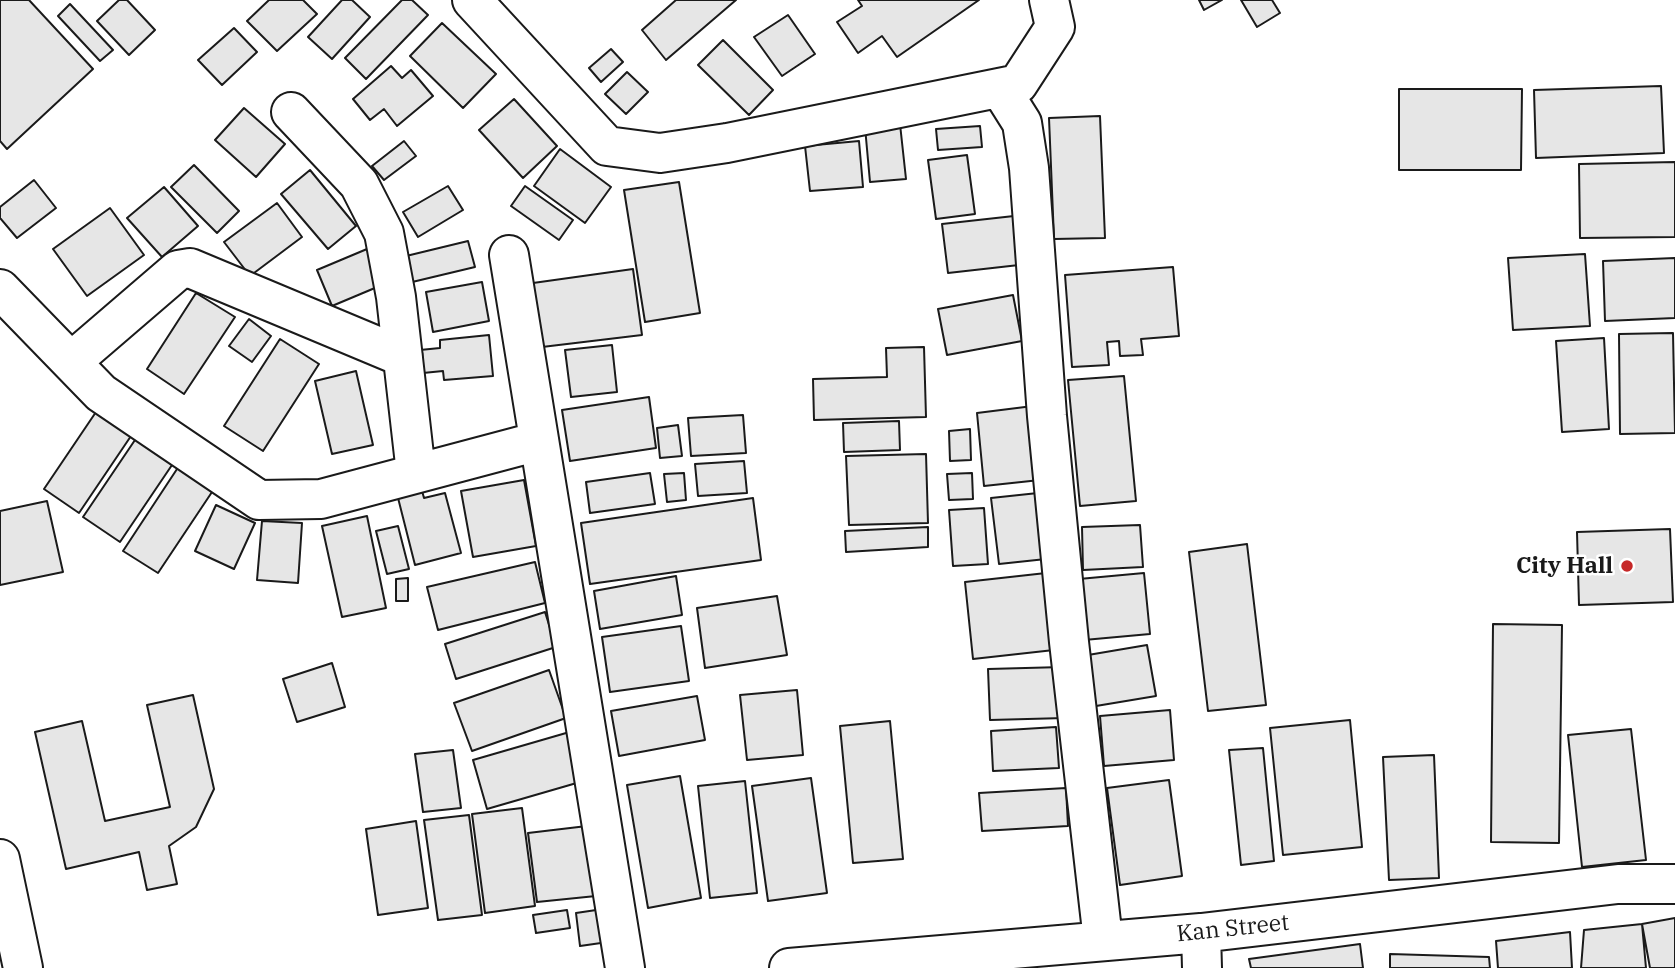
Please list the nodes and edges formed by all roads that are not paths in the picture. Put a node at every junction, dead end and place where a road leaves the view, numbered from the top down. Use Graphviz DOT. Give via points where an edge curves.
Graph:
graph roads {
  1 [pos="472,0"];
  2 [pos="1049,0"];
  3 [pos="1000,88"];
  4 [pos="291,112"];
  5 [pos="509,255"];
  6 [pos="0,289"];
  7 [pos="403,357"];
  8 [pos="71,362"];
  9 [pos="539,441"];
  10 [pos="416,473"];
  11 [pos="0,859"];
  12 [pos="1675,884"];
  13 [pos="1103,940"];
  14 [pos="1202,950"];
  15 [pos="23,968"];
  16 [pos="625,968"];
  17 [pos="789,968"];
  1 -- 3 [label="street" via="607,146 660,153"];
  2 -- 3 [label="street" via="1055,27 1018,84"];
  3 -- 13 [label="street" via="1022,123 1029,169 1047,416"];
  4 -- 7 [label="street" via="359,184 384,233"];
  5 -- 9 [label="street"];
  6 -- 8 [label="street"];
  7 -- 8 [label="street" via="190,268 178,270"];
  7 -- 10 [label="street"];
  8 -- 10 [label="street" via="101,393 259,500 321,499"];
  9 -- 10 [label="street"];
  9 -- 16 [label="street"];
  11 -- 15 [label="street"];
  12 -- 14 [label="street, Kan Street" via="1618,884"];
  13 -- 14 [label="street, Kan Street"];
  13 -- 17 [label="street, Kan Street"];
}
